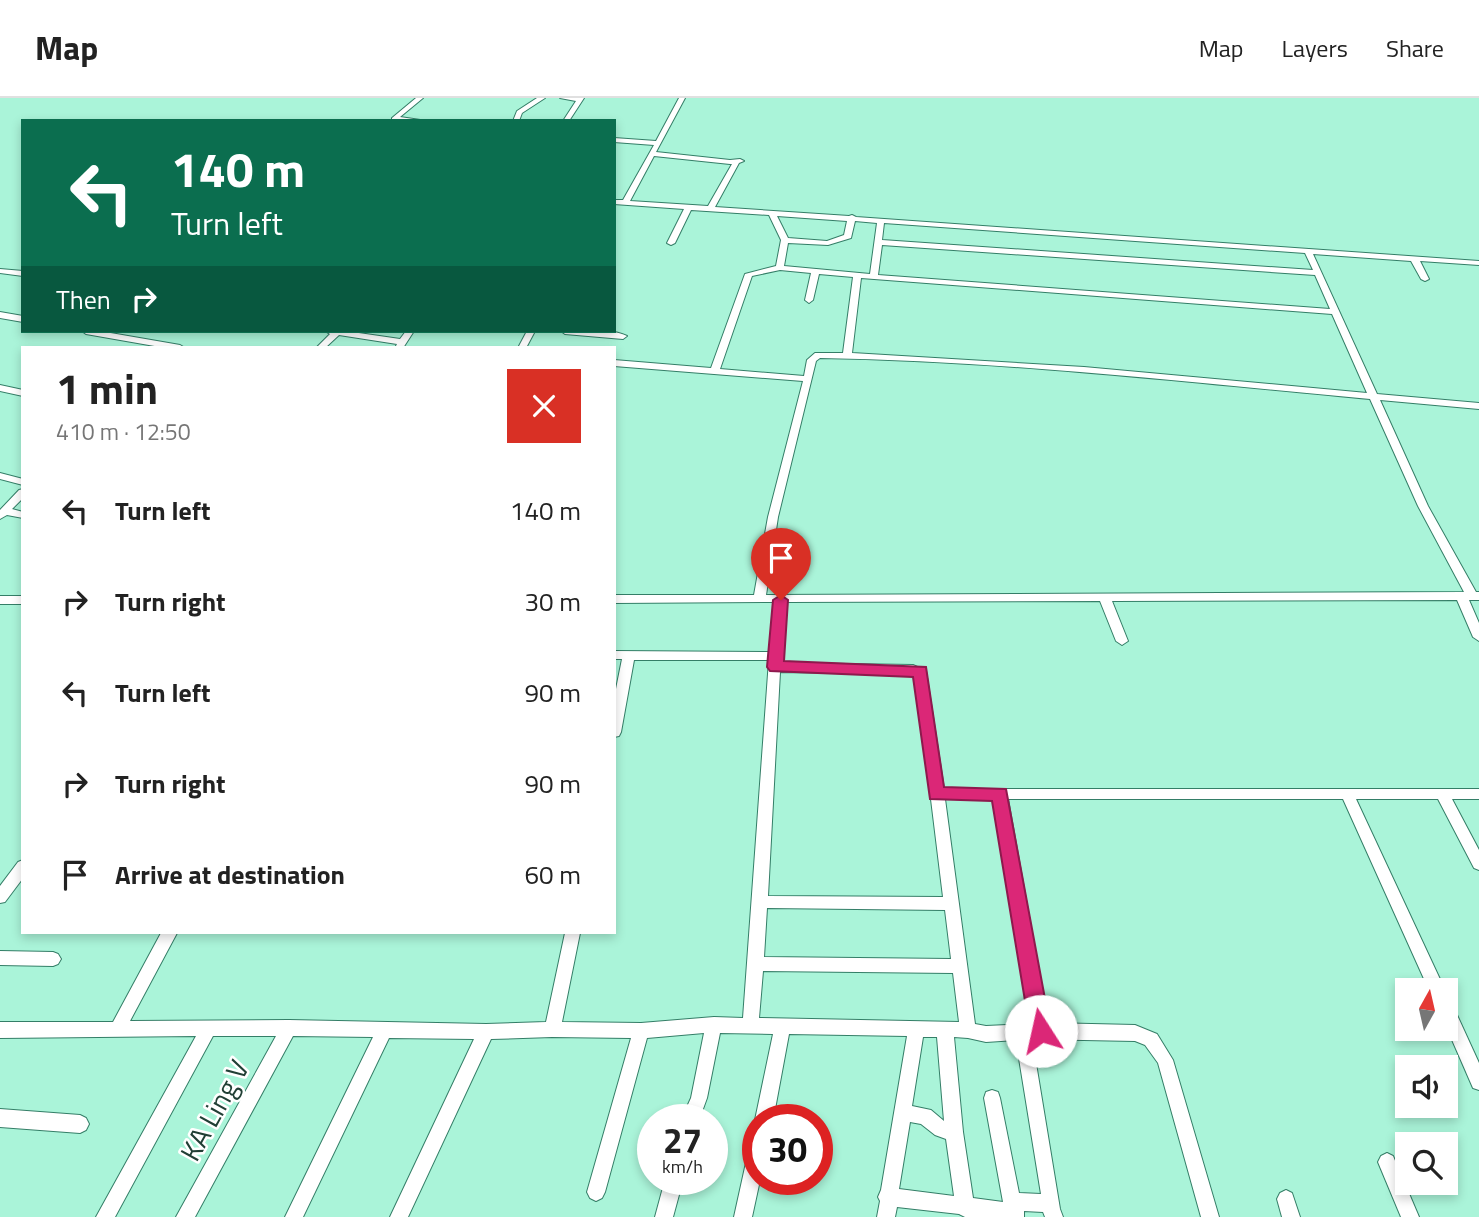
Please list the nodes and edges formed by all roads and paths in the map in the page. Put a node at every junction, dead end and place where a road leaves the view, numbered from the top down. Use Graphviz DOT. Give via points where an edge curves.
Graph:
graph roads {
  1 [pos="420,98"];
  2 [pos="542,98"];
  3 [pos="563,98"];
  4 [pos="682,98"];
  5 [pos="580,99"];
  6 [pos="394,119"];
  7 [pos="517,119"];
  8 [pos="567,119"];
  9 [pos="616,140"];
  10 [pos="659,143"];
  11 [pos="653,154"];
  12 [pos="616,202"];
  13 [pos="625,203"];
  14 [pos="690,207"];
  15 [pos="710,209"];
  16 [pos="772,213"];
  17 [pos="852,217"];
  18 [pos="881,220"];
  19 [pos="1087,234"];
  20 [pos="785,240"];
  21 [pos="878,242"];
  22 [pos="671,243"];
  23 [pos="1308,251"];
  24 [pos="1090,257"];
  25 [pos="1414,258"];
  26 [pos="1479,263"];
  27 [pos="780,268"];
  28 [pos="0,271"];
  29 [pos="815,272"];
  30 [pos="1318,273"];
  31 [pos="21,274"];
  32 [pos="857,276"];
  33 [pos="874,277"];
  34 [pos="1425,279"];
  35 [pos="809,300"];
  36 [pos="1336,312"];
  37 [pos="0,315"];
  38 [pos="21,319"];
  39 [pos="97,333"];
  40 [pos="333,333"];
  41 [pos="588,333"];
  42 [pos="623,336"];
  43 [pos="401,345"];
  44 [pos="169,346"];
  45 [pos="847,355"];
  46 [pos="616,363"];
  47 [pos="714,372"];
  48 [pos="808,379"];
  49 [pos="0,388"];
  50 [pos="21,393"];
  51 [pos="1376,396"];
  52 [pos="1479,406"];
  53 [pos="0,475"];
  54 [pos="21,481"];
  55 [pos="21,494"];
  56 [pos="2,514"];
  57 [pos="21,515"];
  58 [pos="1471,596"];
  59 [pos="1105,598"];
  60 [pos="616,599"];
  61 [pos="759,599"];
  62 [pos="781,599"];
  63 [pos="0,600"];
  64 [pos="21,600"];
  65 [pos="1479,637"];
  66 [pos="1122,641"];
  67 [pos="616,656"];
  68 [pos="629,656"];
  69 [pos="775,662"];
  70 [pos="616,722"];
  71 [pos="936,794"];
  72 [pos="1000,794"];
  73 [pos="1347,794"];
  74 [pos="1443,794"];
  75 [pos="1479,794"];
  76 [pos="1479,864"];
  77 [pos="21,869"];
  78 [pos="0,897"];
  79 [pos="761,902"];
  80 [pos="950,904"];
  81 [pos="168,934"];
  82 [pos="572,934"];
  83 [pos="0,958"];
  84 [pos="53,959"];
  85 [pos="757,964"];
  86 [pos="958,965"];
  87 [pos="1431,978"];
  88 [pos="714,1024"];
  89 [pos="750,1026"];
  90 [pos="783,1026"];
  91 [pos="209,1028"];
  92 [pos="289,1028"];
  93 [pos="552,1029"];
  94 [pos="0,1030"];
  95 [pos="117,1030"];
  96 [pos="968,1030"];
  97 [pos="383,1031"];
  98 [pos="640,1031"];
  99 [pos="916,1031"];
  100 [pos="945,1031"];
  101 [pos="1041,1031"];
  102 [pos="485,1032"];
  103 [pos="1023,1032"];
  104 [pos="1458,1036"];
  105 [pos="1479,1082"];
  106 [pos="992,1098"];
  107 [pos="697,1104"];
  108 [pos="767,1104"];
  109 [pos="903,1113"];
  110 [pos="0,1118"];
  111 [pos="80,1124"];
  112 [pos="954,1132"];
  113 [pos="1387,1162"];
  114 [pos="596,1192"];
  115 [pos="670,1195"];
  116 [pos="748,1195"];
  117 [pos="887,1197"];
  118 [pos="965,1208"];
  119 [pos="1014,1210"];
  120 [pos="1053,1212"];
  121 [pos="105,1217"];
  122 [pos="185,1217"];
  123 [pos="294,1217"];
  124 [pos="399,1217"];
  125 [pos="664,1217"];
  126 [pos="743,1217"];
  127 [pos="886,1217"];
  128 [pos="1210,1217"];
  129 [pos="1410,1217"];
  1 -- 6 [label="street"];
  2 -- 7 [label="street" via="519,112"];
  3 -- 5 [label="street"];
  4 -- 10 [label="street"];
  5 -- 8 [label="street"];
  9 -- 10 [label="street"];
  10 -- 11 [label="street"];
  11 -- 13 [label="street"];
  11 -- 15 [label="street" via="738,162"];
  12 -- 13 [label="street"];
  13 -- 14 [label="street"];
  14 -- 15 [label="street"];
  14 -- 22 [label="street"];
  15 -- 16 [label="street"];
  16 -- 17 [label="street"];
  16 -- 20 [label="street"];
  17 -- 18 [label="street"];
  17 -- 20 [label="street" via="848,236 836,242"];
  18 -- 19 [label="street"];
  18 -- 21 [label="street"];
  19 -- 23 [label="street"];
  19 -- 24 [label="street"];
  20 -- 27 [label="street"];
  21 -- 24 [label="street"];
  21 -- 33 [label="street"];
  23 -- 25 [label="street"];
  23 -- 30 [label="street"];
  24 -- 30 [label="street"];
  25 -- 26 [label="street"];
  25 -- 34 [label="street"];
  27 -- 29 [label="street"];
  27 -- 47 [label="street" via="749,274"];
  28 -- 31 [label="street"];
  29 -- 32 [label="street"];
  29 -- 35 [label="street"];
  30 -- 36 [label="street"];
  32 -- 33 [label="street"];
  32 -- 45 [label="street"];
  33 -- 36 [label="street"];
  36 -- 51 [label="street"];
  37 -- 38 [label="street"];
  39 -- 44 [label="street"];
  40 -- 43 [label="street"];
  41 -- 42 [label="street"];
  45 -- 48 [label="street" via="818,355 811,360"];
  45 -- 51 [label="street"];
  46 -- 47 [label="street"];
  47 -- 48 [label="street"];
  48 -- 61 [label="street" via="773,517"];
  49 -- 50 [label="street"];
  51 -- 52 [label="street"];
  51 -- 58 [label="street" via="1423,506"];
  53 -- 54 [label="street"];
  55 -- 56 [label="street"];
  56 -- 57 [label="street"];
  58 -- 59 [label="street"];
  58 -- 65 [label="street"];
  59 -- 62 [label="street"];
  59 -- 66 [label="street"];
  60 -- 61 [label="street"];
  61 -- 62 [label="street"];
  62 -- 69 [label="street"];
  63 -- 64 [label="street"];
  67 -- 68 [label="street"];
  68 -- 69 [label="street"];
  68 -- 70 [label="street"];
  69 -- 71 [label="street" via="920,671"];
  69 -- 79 [label="street"];
  71 -- 72 [label="street"];
  71 -- 80 [label="street"];
  72 -- 73 [label="street"];
  72 -- 101 [label="street"];
  73 -- 74 [label="street"];
  73 -- 87 [label="street"];
  74 -- 75 [label="street"];
  74 -- 76 [label="street"];
  77 -- 78 [label="street"];
  79 -- 80 [label="street"];
  79 -- 85 [label="street"];
  80 -- 86 [label="street"];
  81 -- 95 [label="street"];
  82 -- 93 [label="street"];
  83 -- 84 [label="street"];
  85 -- 86 [label="street"];
  85 -- 89 [label="street"];
  86 -- 96 [label="street"];
  88 -- 89 [label="street"];
  88 -- 98 [label="street"];
  88 -- 107 [label="street"];
  89 -- 90 [label="street"];
  90 -- 99 [label="street"];
  90 -- 108 [label="street"];
  91 -- 92 [label="street"];
  91 -- 95 [label="street"];
  91 -- 121 [label="street"];
  92 -- 97 [label="street"];
  92 -- 122 [label="street, KA Ling V"];
  93 -- 98 [label="street"];
  93 -- 102 [label="street"];
  94 -- 95 [label="street"];
  96 -- 100 [label="street"];
  96 -- 103 [label="street"];
  97 -- 102 [label="street"];
  97 -- 123 [label="street"];
  98 -- 114 [label="street"];
  99 -- 100 [label="street"];
  99 -- 109 [label="street"];
  100 -- 112 [label="street"];
  101 -- 103 [label="street"];
  101 -- 128 [label="street" via="1135,1033 1151,1040 1165,1060"];
  102 -- 124 [label="street"];
  103 -- 120 [label="street"];
  104 -- 105 [label="street"];
  106 -- 119 [label="street"];
  109 -- 112 [label="street" via="925,1116 941,1129"];
  109 -- 117 [label="street"];
  110 -- 111 [label="street"];
  112 -- 118 [label="street"];
  113 -- 129 [label="street"];
  115 -- 125 [label="street"];
  116 -- 126 [label="street"];
  117 -- 118 [label="street"];
  117 -- 127 [label="street"];
  118 -- 119 [label="street"];
  119 -- 120 [label="street" via="1047,1203"];
}
